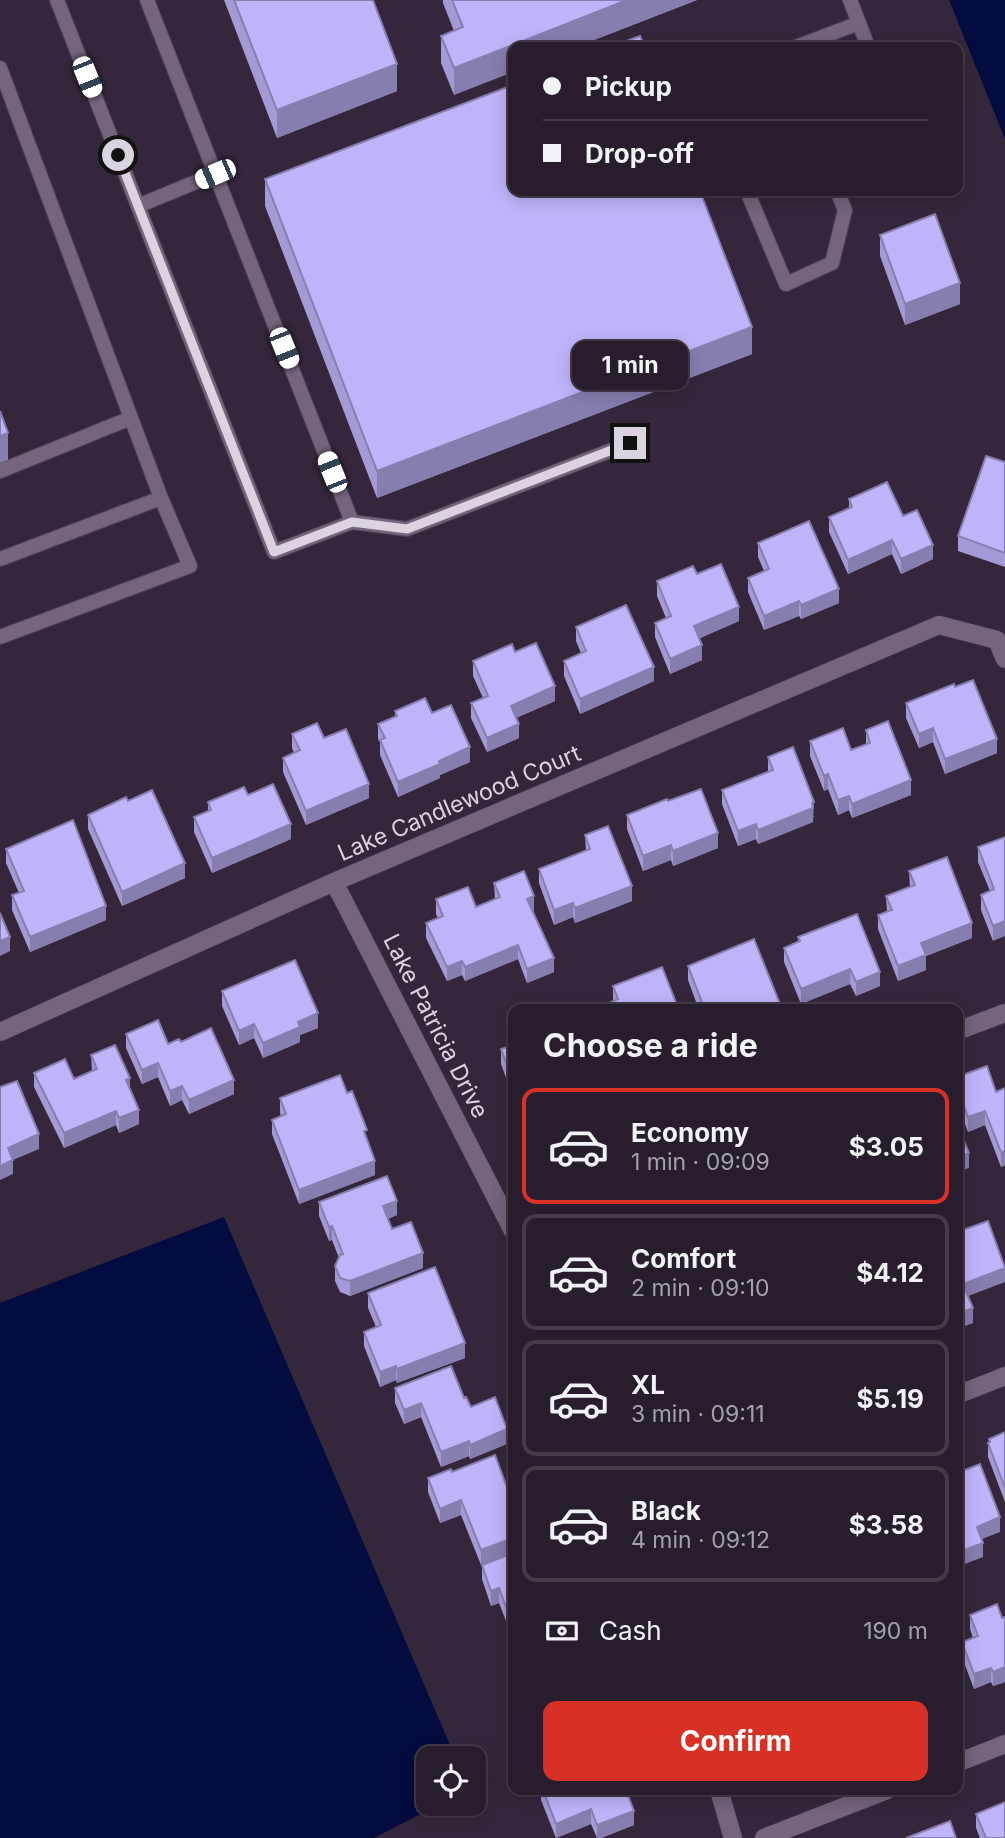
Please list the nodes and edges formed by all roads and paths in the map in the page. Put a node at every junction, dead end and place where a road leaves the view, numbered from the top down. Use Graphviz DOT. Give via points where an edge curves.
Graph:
graph roads {
  1 [pos="57,0"];
  2 [pos="147,0"];
  3 [pos="850,0"];
  4 [pos="859,23"];
  5 [pos="809,42"];
  6 [pos="866,42"];
  7 [pos="0,68"];
  8 [pos="215,174"];
  9 [pos="749,196"];
  10 [pos="839,196"];
  11 [pos="138,206"];
  12 [pos="131,418"];
  13 [pos="630,443"];
  14 [pos="0,471"];
  15 [pos="161,498"];
  16 [pos="352,522"];
  17 [pos="0,559"];
  18 [pos="0,637"];
  19 [pos="1005,659"];
  20 [pos="334,882"];
  21 [pos="1005,1013"];
  22 [pos="963,1029"];
  23 [pos="0,1032"];
  24 [pos="507,1201"];
  25 [pos="1005,1376"];
  26 [pos="963,1393"];
  27 [pos="1005,1744"];
  28 [pos="963,1761"];
  29 [pos="720,1795"];
  30 [pos="874,1795"];
  31 [pos="733,1838"];
  32 [pos="764,1838"];
  1 -- 11 [label="lane"];
  2 -- 8 [label="lane"];
  3 -- 4 [label="lane"];
  4 -- 5 [label="lane"];
  4 -- 6 [label="lane"];
  7 -- 12 [label="lane"];
  8 -- 11 [label="lane"];
  8 -- 16 [label="lane"];
  9 -- 10 [label="lane" via="786,284 832,263 845,210"];
  11 -- 16 [label="lane" via="274,552"];
  12 -- 14 [label="lane"];
  12 -- 15 [label="lane"];
  13 -- 16 [label="lane" via="407,529"];
  15 -- 17 [label="lane"];
  15 -- 18 [label="lane" via="190,566"];
  19 -- 20 [label="street, Lake Candlewood Court" via="997,640 939,625"];
  20 -- 23 [label="street, Lake Candlewood Court"];
  20 -- 24 [label="street, Lake Patricia Drive"];
  21 -- 22 [label="street"];
  25 -- 26 [label="street"];
  27 -- 28 [label="street"];
  29 -- 31 [label="street"];
  30 -- 32 [label="street"];
}
